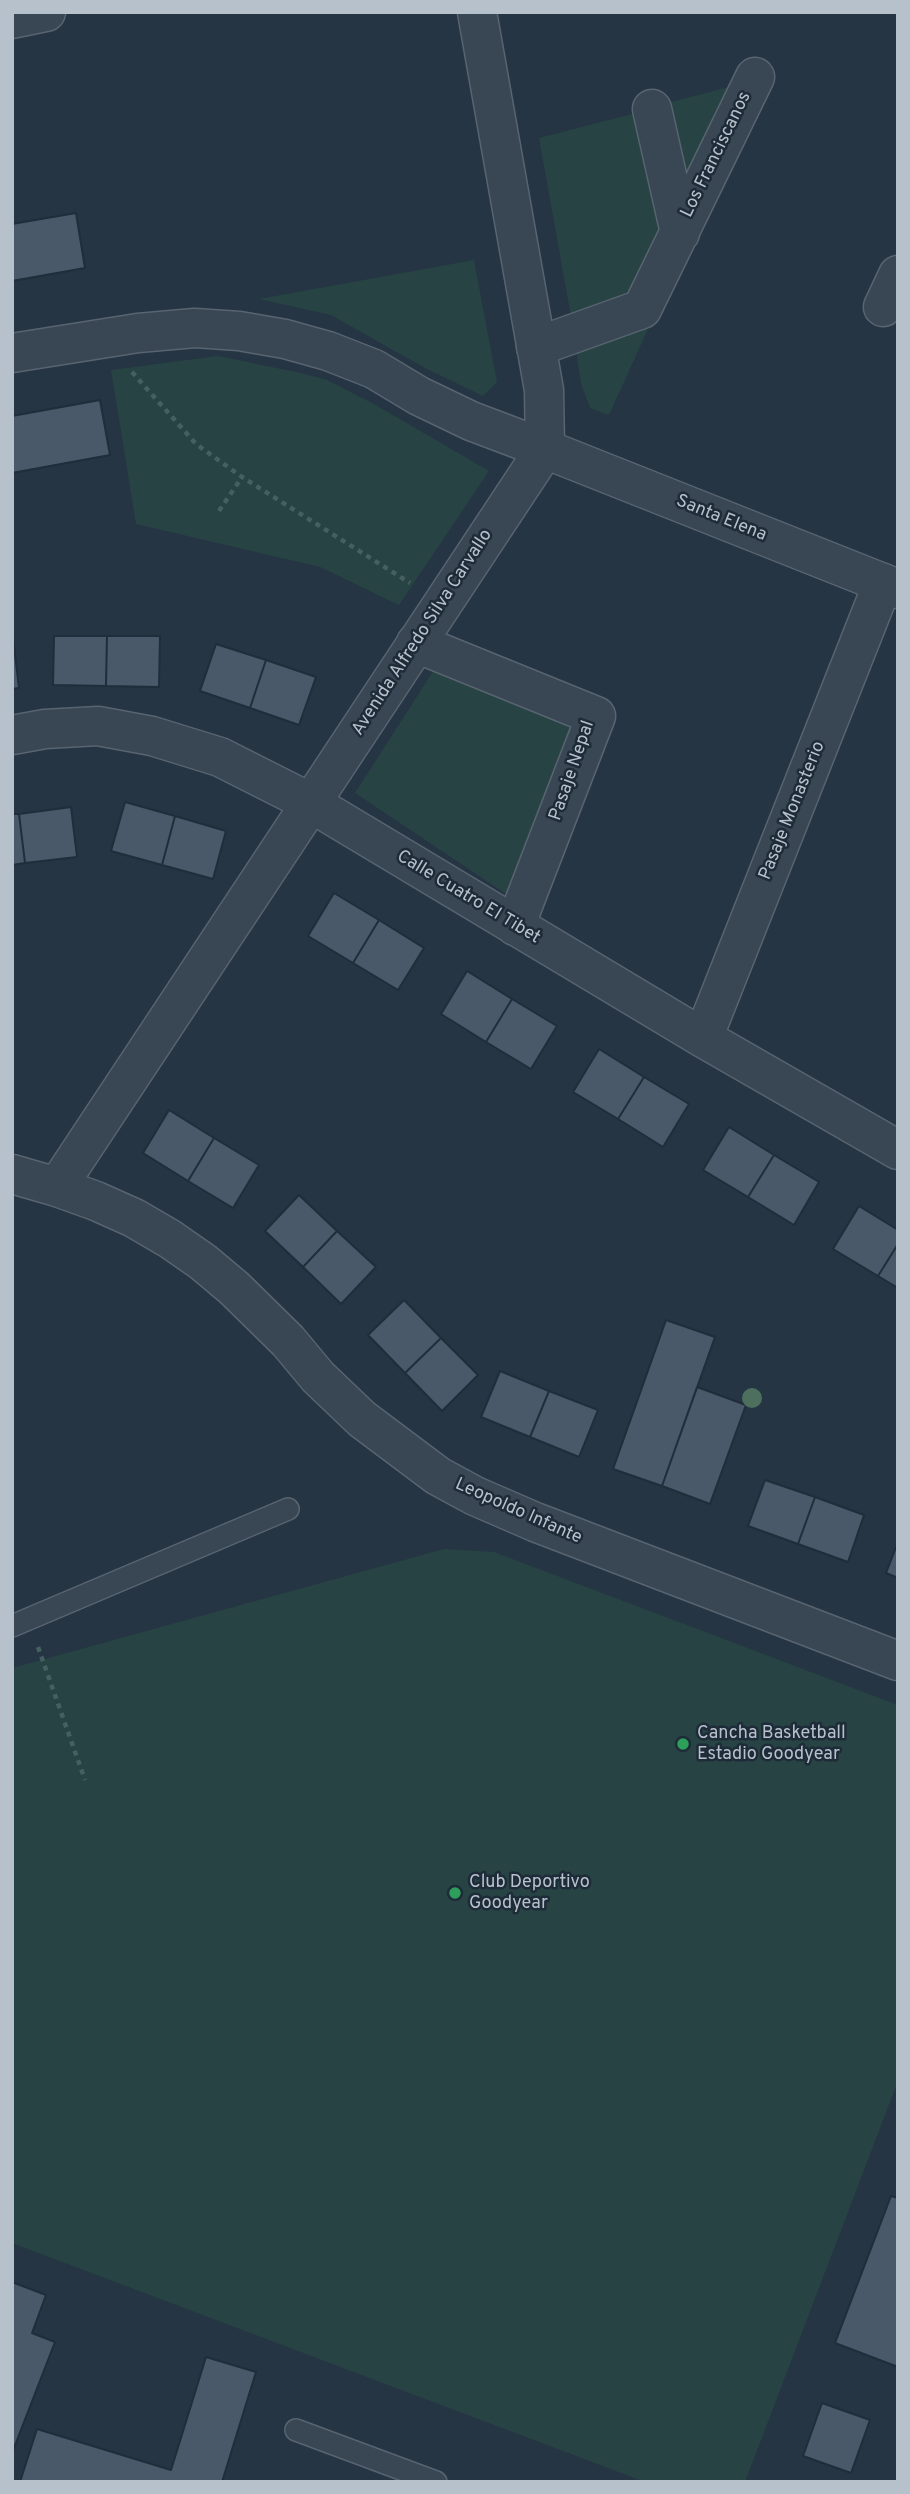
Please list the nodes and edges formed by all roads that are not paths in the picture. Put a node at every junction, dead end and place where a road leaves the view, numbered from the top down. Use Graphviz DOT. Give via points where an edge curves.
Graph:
graph roads {
  1 [pos="46,12"];
  2 [pos="477,12"];
  3 [pos="12,19"];
  4 [pos="755,77"];
  5 [pos="652,109"];
  6 [pos="680,233"];
  7 [pos="536,347"];
  8 [pos="12,353"];
  9 [pos="545,449"];
  10 [pos="890,586"];
  11 [pos="416,643"];
  12 [pos="12,735"];
  13 [pos="311,803"];
  14 [pos="515,926"];
  15 [pos="703,1038"];
  16 [pos="896,1144"];
  17 [pos="12,1174"];
  18 [pos="57,1187"];
  19 [pos="288,1509"];
  20 [pos="20,1623"];
  21 [pos="898,1661"];
  22 [pos="296,2430"];
  23 [pos="436,2482"];
  1 -- 3 [label="street"];
  2 -- 7 [label="street"];
  4 -- 6 [label="street, Los Franciscanos"];
  5 -- 6 [label="street, Los Franciscanos"];
  6 -- 7 [label="street, Los Franciscanos" via="642,309"];
  7 -- 9 [label="street" via="544,390"];
  8 -- 9 [label="street, Santa Elena" via="195,328 285,339 373,369 471,421"];
  9 -- 10 [label="street, Santa Elena"];
  9 -- 11 [label="street, Avenida Alfredo Silva Carvallo"];
  10 -- 15 [label="street, Pasaje Monasterio"];
  11 -- 13 [label="street, Avenida Alfredo Silva Carvallo"];
  11 -- 14 [label="street, Pasaje Nepal" via="596,716"];
  12 -- 13 [label="street, Calle Cuatro El Tibet" via="98,726 152,736 219,757"];
  13 -- 14 [label="street, Calle Cuatro El Tibet"];
  13 -- 18 [label="street, Avenida Alfredo Silva Carvallo"];
  14 -- 15 [label="street, Calle Cuatro El Tibet"];
  15 -- 16 [label="street, Calle Cuatro El Tibet"];
  17 -- 18 [label="street, Leopoldo Infante"];
  18 -- 21 [label="street, Leopoldo Infante" via="134,1218 203,1262 288,1341 362,1419 438,1476 535,1522"];
  19 -- 20 [label="lane"];
  22 -- 23 [label="lane"];
}
